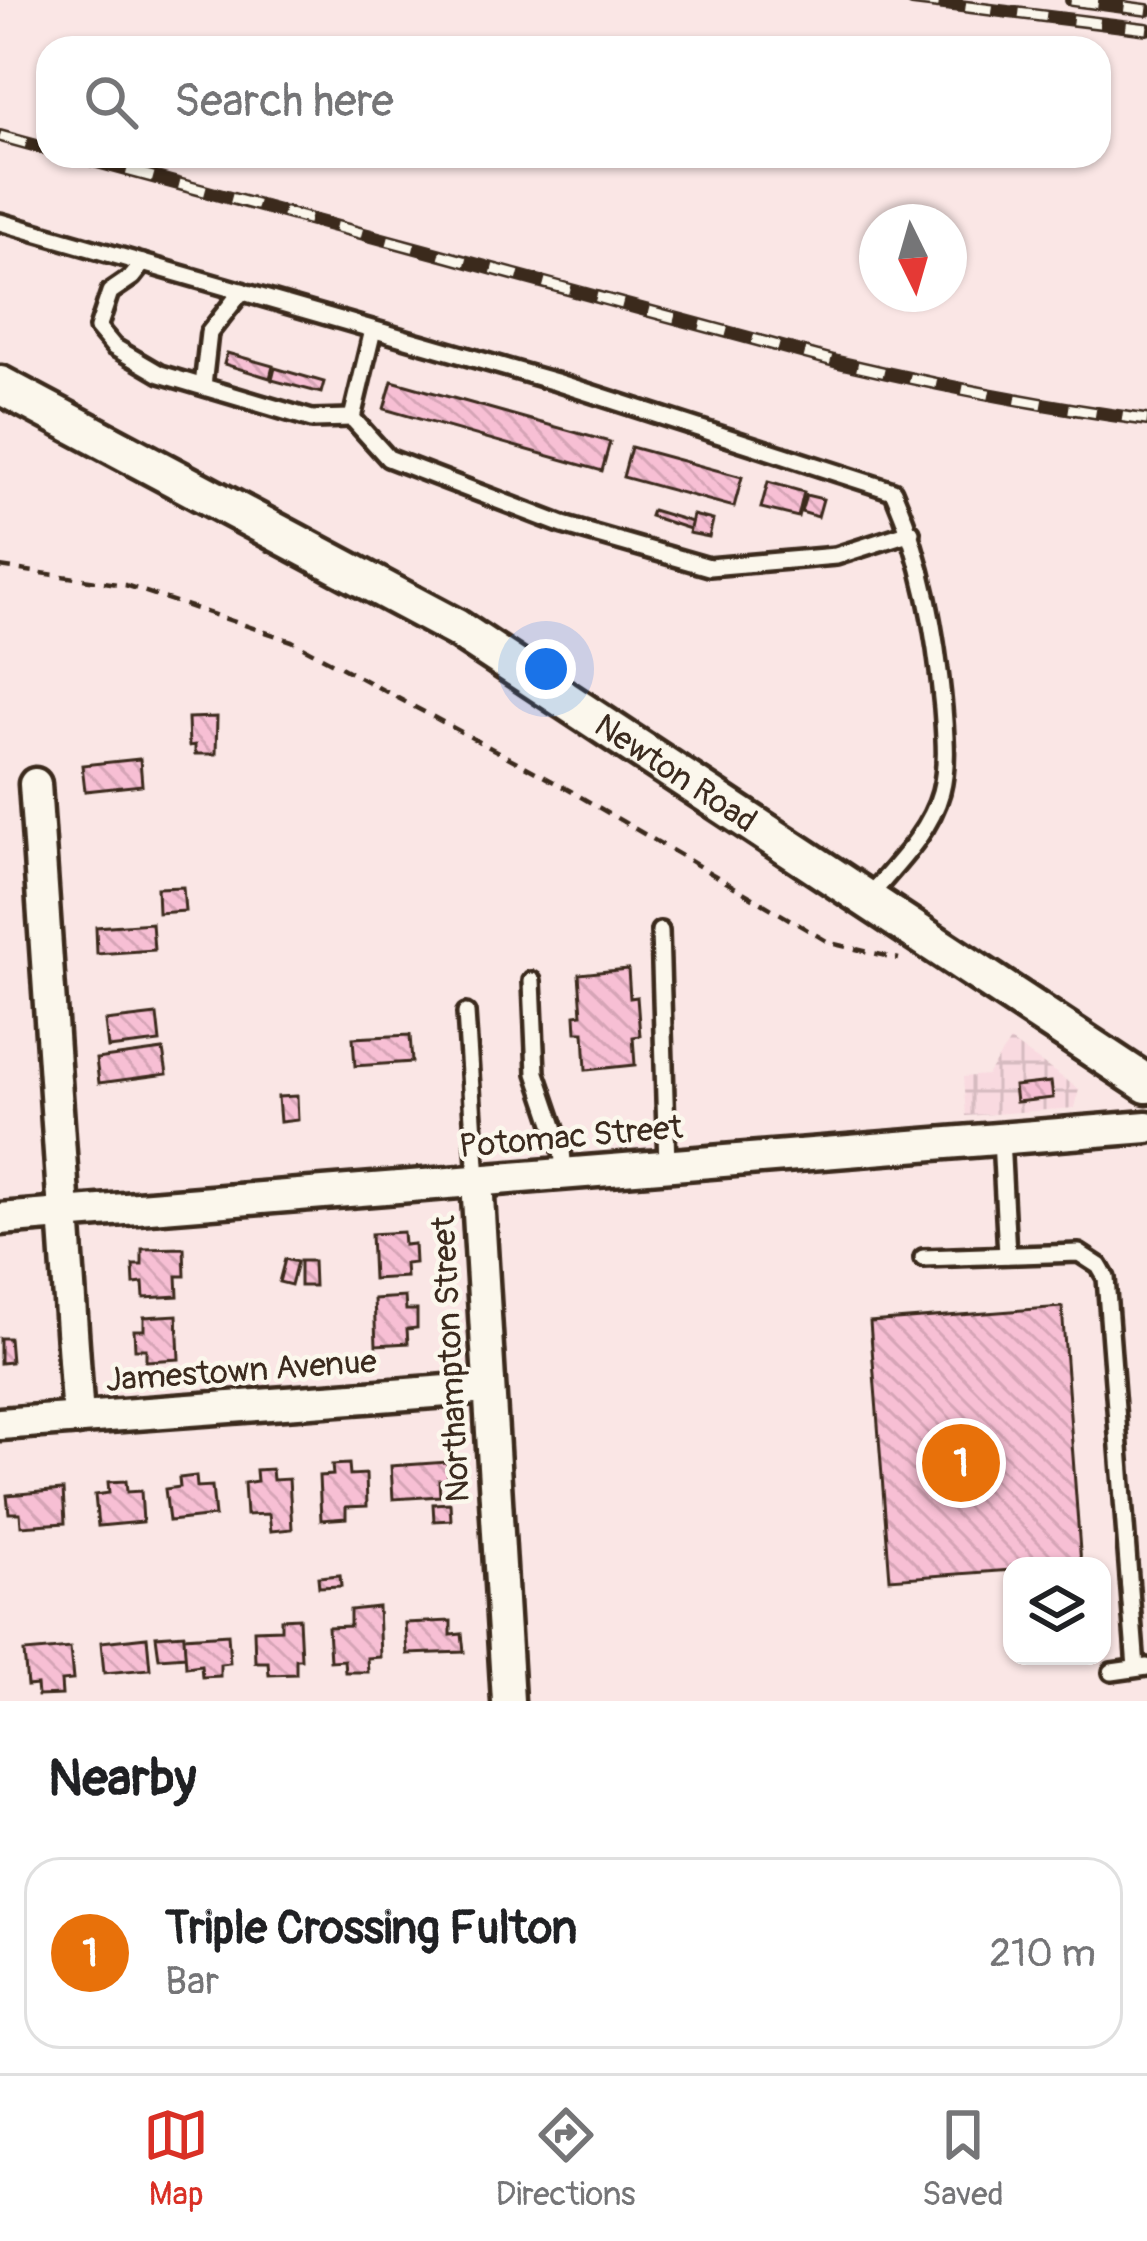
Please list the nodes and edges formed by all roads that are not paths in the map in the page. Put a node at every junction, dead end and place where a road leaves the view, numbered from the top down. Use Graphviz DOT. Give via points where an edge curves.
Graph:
graph roads {
  1 [pos="0,222"];
  2 [pos="143,263"];
  3 [pos="242,291"];
  4 [pos="373,330"];
  5 [pos="0,385"];
  6 [pos="203,386"];
  7 [pos="352,418"];
  8 [pos="911,532"];
  9 [pos="35,784"];
  10 [pos="867,898"];
  11 [pos="660,931"];
  12 [pos="532,981"];
  13 [pos="466,1013"];
  14 [pos="1147,1084"];
  15 [pos="1147,1127"];
  16 [pos="1000,1138"];
  17 [pos="668,1165"];
  18 [pos="564,1173"];
  19 [pos="477,1180"];
  20 [pos="66,1214"];
  21 [pos="0,1220"];
  22 [pos="1007,1255"];
  23 [pos="923,1258"];
  24 [pos="488,1388"];
  25 [pos="78,1419"];
  26 [pos="0,1424"];
  27 [pos="1142,1668"];
  28 [pos="1112,1672"];
  29 [pos="508,1701"];
  1 -- 2 [label="lane"];
  2 -- 3 [label="lane"];
  2 -- 6 [label="lane" via="110,292 98,328 160,374"];
  3 -- 4 [label="lane"];
  3 -- 6 [label="lane" via="209,333"];
  4 -- 7 [label="lane"];
  4 -- 8 [label="lane" via="892,490"];
  5 -- 10 [label="street, Newton Road" via="457,628"];
  6 -- 7 [label="lane" via="312,418"];
  7 -- 8 [label="lane" via="388,458 563,525 709,567 836,556"];
  8 -- 10 [label="lane" via="936,637 946,748 941,791 908,851"];
  9 -- 20 [label="street"];
  10 -- 14 [label="street, Newton Road"];
  11 -- 17 [label="lane"];
  12 -- 18 [label="lane" via="536,1072"];
  13 -- 19 [label="lane, Northampton Street"];
  15 -- 16 [label="street, Potomac Street"];
  16 -- 17 [label="street, Potomac Street"];
  16 -- 22 [label="lane"];
  17 -- 18 [label="street, Potomac Street"];
  18 -- 19 [label="street, Potomac Street"];
  19 -- 20 [label="street, Potomac Street"];
  19 -- 24 [label="street, Northampton Street"];
  20 -- 21 [label="street, Potomac Street"];
  20 -- 25 [label="street"];
  22 -- 23 [label="lane"];
  22 -- 27 [label="lane" via="1078,1253 1106,1278"];
  24 -- 25 [label="street, Jamestown Avenue"];
  24 -- 29 [label="street, Northampton Street"];
  25 -- 26 [label="street, Jamestown Avenue"];
  27 -- 28 [label="lane"];
}
